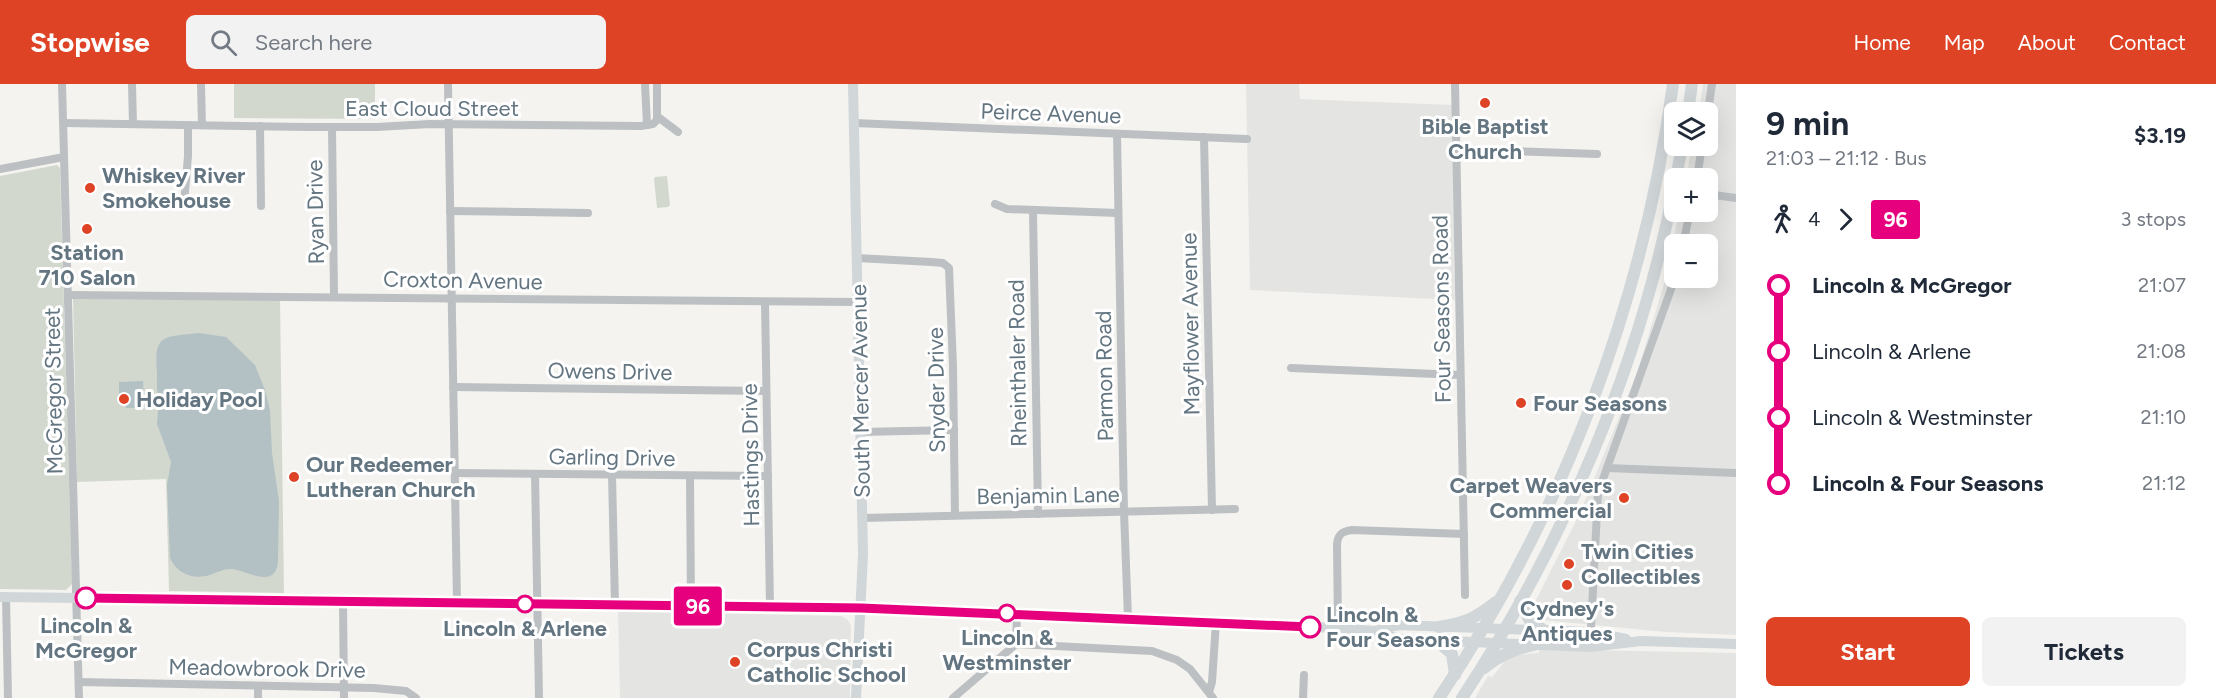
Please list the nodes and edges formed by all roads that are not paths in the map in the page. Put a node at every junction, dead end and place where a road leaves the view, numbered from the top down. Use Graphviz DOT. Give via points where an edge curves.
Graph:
graph roads {
  1 [pos="62,84"];
  2 [pos="132,84"];
  3 [pos="201,84"];
  4 [pos="448,84"];
  5 [pos="645,84"];
  6 [pos="657,84"];
  7 [pos="853,84"];
  8 [pos="1455,84"];
  9 [pos="1673,84"];
  10 [pos="1692,84"];
  11 [pos="1712,84"];
  12 [pos="1689,102"];
  13 [pos="1709,102"];
  14 [pos="657,117"];
  15 [pos="64,123"];
  16 [pos="854,123"];
  17 [pos="133,124"];
  18 [pos="449,124"];
  19 [pos="188,125"];
  20 [pos="202,125"];
  21 [pos="647,125"];
  22 [pos="260,126"];
  23 [pos="332,127"];
  24 [pos="678,132"];
  25 [pos="1117,134"];
  26 [pos="1204,137"];
  27 [pos="1247,139"];
  28 [pos="1456,149"];
  29 [pos="1597,154"];
  30 [pos="64,157"];
  31 [pos="0,169"];
  32 [pos="1718,196"];
  33 [pos="1736,198"];
  34 [pos="184,204"];
  35 [pos="995,204"];
  36 [pos="261,206"];
  37 [pos="1033,211"];
  38 [pos="450,212"];
  39 [pos="588,213"];
  40 [pos="1118,213"];
  41 [pos="1666,222"];
  42 [pos="857,258"];
  43 [pos="1672,288"];
  44 [pos="68,295"];
  45 [pos="334,297"];
  46 [pos="451,298"];
  47 [pos="765,302"];
  48 [pos="858,302"];
  49 [pos="1291,368"];
  50 [pos="1460,375"];
  51 [pos="453,387"];
  52 [pos="766,390"];
  53 [pos="954,430"];
  54 [pos="860,432"];
  55 [pos="1607,468"];
  56 [pos="455,473"];
  57 [pos="1736,473"];
  58 [pos="535,474"];
  59 [pos="612,475"];
  60 [pos="690,476"];
  61 [pos="768,476"];
  62 [pos="1235,509"];
  63 [pos="1212,510"];
  64 [pos="1124,512"];
  65 [pos="1038,514"];
  66 [pos="955,515"];
  67 [pos="862,518"];
  68 [pos="1464,534"];
  69 [pos="1465,595"];
  70 [pos="3,597"];
  71 [pos="1502,597"];
  72 [pos="76,598"];
  73 [pos="343,601"];
  74 [pos="1520,601"];
  75 [pos="457,602"];
  76 [pos="537,604"];
  77 [pos="615,605"];
  78 [pos="691,606"];
  79 [pos="770,607"];
  80 [pos="861,608"];
  81 [pos="1017,614"];
  82 [pos="1128,618"];
  83 [pos="1216,622"];
  84 [pos="1439,627"];
  85 [pos="1338,628"];
  86 [pos="1483,629"];
  87 [pos="1503,629"];
  88 [pos="1374,631"];
  89 [pos="1545,631"];
  90 [pos="1591,633"];
  91 [pos="4,637"];
  92 [pos="1436,640"];
  93 [pos="1475,641"];
  94 [pos="1641,641"];
  95 [pos="1496,642"];
  96 [pos="1016,644"];
  97 [pos="1538,644"];
  98 [pos="1736,644"];
  99 [pos="1590,647"];
  100 [pos="1304,675"];
  101 [pos="1455,675"];
  102 [pos="1477,675"];
  103 [pos="79,682"];
  104 [pos="258,686"];
  105 [pos="343,687"];
  106 [pos="1211,695"];
  107 [pos="8,698"];
  108 [pos="79,698"];
  109 [pos="258,698"];
  110 [pos="344,698"];
  111 [pos="416,698"];
  112 [pos="539,698"];
  113 [pos="856,698"];
  114 [pos="952,698"];
  115 [pos="1303,698"];
  116 [pos="1439,698"];
  117 [pos="1462,698"];
  1 -- 15 [label="street, McGregor Street"];
  2 -- 17 [label="street"];
  3 -- 20 [label="street"];
  4 -- 18 [label="street"];
  5 -- 21 [label="street"];
  6 -- 14 [label="street"];
  7 -- 16 [label="main road, South Mercer Avenue"];
  8 -- 28 [label="street, Four Seasons Road"];
  9 -- 71 [label="highway" via="1652,203 1614,342 1578,441"];
  10 -- 12 [label="highway"];
  11 -- 13 [label="street"];
  14 -- 21 [label="street"];
  14 -- 24 [label="street"];
  15 -- 17 [label="street"];
  15 -- 30 [label="street, McGregor Street"];
  16 -- 25 [label="street, Peirce Avenue"];
  16 -- 42 [label="main road, South Mercer Avenue"];
  17 -- 19 [label="street"];
  18 -- 21 [label="street, East Cloud Street"];
  18 -- 23 [label="street, East Cloud Street"];
  18 -- 38 [label="street"];
  19 -- 20 [label="street, East Cloud Street"];
  19 -- 34 [label="street"];
  20 -- 22 [label="street, East Cloud Street"];
  22 -- 23 [label="street, East Cloud Street"];
  22 -- 36 [label="street"];
  23 -- 45 [label="street, Ryan Drive"];
  25 -- 26 [label="street, Peirce Avenue"];
  25 -- 40 [label="street, Parmon Road"];
  26 -- 27 [label="street, Peirce Avenue"];
  26 -- 63 [label="street, Mayflower Avenue"];
  28 -- 29 [label="street"];
  28 -- 50 [label="street, Four Seasons Road"];
  30 -- 31 [label="street"];
  30 -- 44 [label="street, McGregor Street"];
  32 -- 33 [label="street"];
  35 -- 37 [label="street"];
  37 -- 40 [label="street"];
  37 -- 65 [label="street, Rheinthaler Road"];
  38 -- 39 [label="street"];
  38 -- 46 [label="street"];
  40 -- 64 [label="street, Parmon Road"];
  41 -- 74 [label="highway" via="1653,276 1613,399 1572,498"];
  42 -- 48 [label="main road, South Mercer Avenue"];
  42 -- 53 [label="street, Snyder Drive" via="946,265 951,276"];
  43 -- 55 [label="street"];
  44 -- 45 [label="street, Croxton Avenue"];
  44 -- 72 [label="street, McGregor Street"];
  45 -- 46 [label="street, Croxton Avenue"];
  46 -- 47 [label="street, Croxton Avenue"];
  46 -- 51 [label="street"];
  47 -- 48 [label="street, Croxton Avenue"];
  47 -- 52 [label="street, Hastings Drive"];
  48 -- 54 [label="main road, South Mercer Avenue"];
  49 -- 50 [label="street"];
  50 -- 68 [label="street, Four Seasons Road"];
  51 -- 52 [label="street, Owens Drive"];
  51 -- 56 [label="street"];
  52 -- 61 [label="street, Hastings Drive"];
  53 -- 54 [label="street"];
  53 -- 66 [label="street, Snyder Drive"];
  54 -- 67 [label="main road, South Mercer Avenue"];
  55 -- 57 [label="street"];
  55 -- 90 [label="street" via="1596,504"];
  56 -- 58 [label="street, Garling Drive"];
  56 -- 75 [label="street"];
  58 -- 59 [label="street, Garling Drive"];
  58 -- 76 [label="street"];
  59 -- 60 [label="street, Garling Drive"];
  59 -- 77 [label="street"];
  60 -- 61 [label="street, Garling Drive"];
  60 -- 78 [label="street"];
  61 -- 79 [label="street, Hastings Drive"];
  62 -- 63 [label="street, Benjamin Lane"];
  63 -- 64 [label="street, Benjamin Lane"];
  64 -- 65 [label="street, Benjamin Lane"];
  64 -- 82 [label="street, Parmon Road"];
  65 -- 66 [label="street, Benjamin Lane"];
  66 -- 67 [label="street, Benjamin Lane"];
  67 -- 80 [label="main road, South Mercer Avenue"];
  68 -- 69 [label="street, Four Seasons Road"];
  68 -- 85 [label="street" via="1343,532 1337,546"];
  70 -- 72 [label="main road"];
  70 -- 91 [label="street"];
  71 -- 84 [label="highway" via="1477,617"];
  71 -- 86 [label="highway"];
  72 -- 73 [label="main road"];
  72 -- 103 [label="street, McGregor Street"];
  73 -- 75 [label="main road"];
  73 -- 105 [label="street"];
  74 -- 87 [label="highway"];
  74 -- 89 [label="highway" via="1530,621"];
  75 -- 76 [label="main road"];
  76 -- 77 [label="main road"];
  76 -- 112 [label="street"];
  77 -- 78 [label="main road"];
  78 -- 79 [label="main road"];
  79 -- 80 [label="main road"];
  80 -- 81 [label="main road"];
  80 -- 113 [label="main road, South Mercer Avenue"];
  81 -- 82 [label="main road"];
  81 -- 96 [label="street"];
  82 -- 83 [label="main road"];
  83 -- 85 [label="main road"];
  83 -- 106 [label="street"];
  84 -- 86 [label="main road"];
  84 -- 88 [label="main road" via="1400,625"];
  85 -- 88 [label="main road"];
  86 -- 87 [label="main road"];
  86 -- 93 [label="highway"];
  87 -- 89 [label="main road"];
  87 -- 95 [label="highway"];
  88 -- 92 [label="main road" via="1399,639"];
  89 -- 90 [label="main road"];
  90 -- 94 [label="main road"];
  90 -- 99 [label="street"];
  91 -- 107 [label="street"];
  92 -- 93 [label="main road"];
  92 -- 101 [label="highway" via="1452,654"];
  93 -- 95 [label="main road"];
  93 -- 101 [label="highway"];
  94 -- 98 [label="main road"];
  94 -- 99 [label="main road"];
  95 -- 97 [label="main road"];
  95 -- 102 [label="highway"];
  96 -- 106 [label="street" via="1152,651 1190,669"];
  96 -- 114 [label="street"];
  97 -- 99 [label="main road"];
  97 -- 102 [label="highway" via="1513,649"];
  100 -- 115 [label="street"];
  101 -- 116 [label="highway"];
  102 -- 117 [label="highway"];
  103 -- 104 [label="street, Meadowbrook Drive"];
  103 -- 108 [label="street, McGregor Street"];
  104 -- 105 [label="street, Meadowbrook Drive"];
  104 -- 109 [label="street"];
  105 -- 110 [label="street"];
  105 -- 111 [label="street, Meadowbrook Drive" via="394,689"];
}
